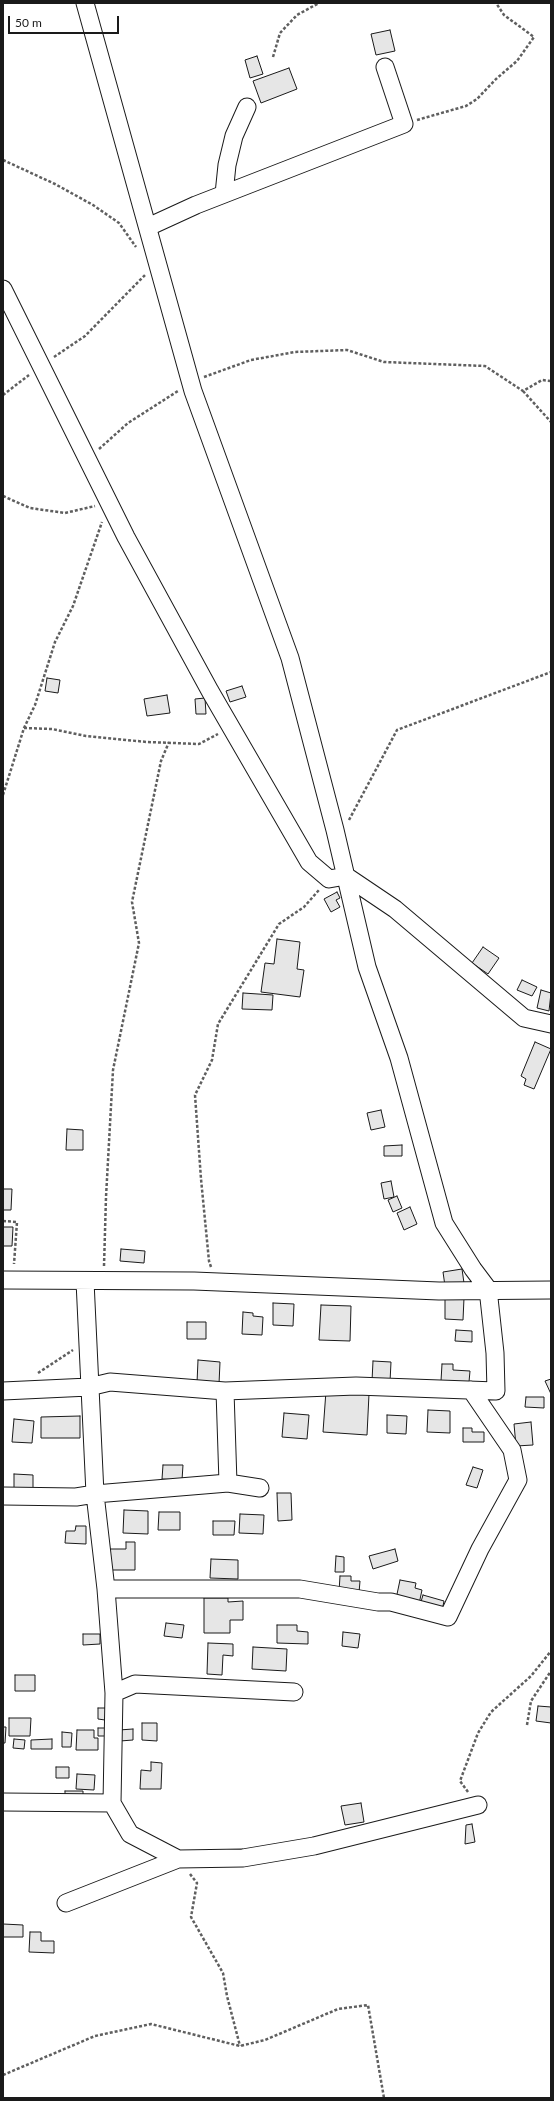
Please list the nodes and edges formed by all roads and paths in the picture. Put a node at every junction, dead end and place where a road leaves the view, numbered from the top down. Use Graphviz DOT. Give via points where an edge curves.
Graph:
graph roads {
  1 [pos="319,3"];
  2 [pos="496,3"];
  3 [pos="86,5"];
  4 [pos="273,57"];
  5 [pos="385,67"];
  6 [pos="247,107"];
  7 [pos="404,124"];
  8 [pos="3,160"];
  9 [pos="224,194"];
  10 [pos="148,227"];
  11 [pos="137,249"];
  12 [pos="158,263"];
  13 [pos="3,289"];
  14 [pos="40,366"];
  15 [pos="551,381"];
  16 [pos="191,383"];
  17 [pos="523,391"];
  18 [pos="3,395"];
  19 [pos="551,422"];
  20 [pos="87,460"];
  21 [pos="3,496"];
  22 [pos="109,503"];
  23 [pos="551,672"];
  24 [pos="24,728"];
  25 [pos="231,728"];
  26 [pos="169,742"];
  27 [pos="3,796"];
  28 [pos="335,830"];
  29 [pos="346,876"];
  30 [pos="329,879"];
  31 [pos="551,1024"];
  32 [pos="3,1221"];
  33 [pos="8,1280"];
  34 [pos="85,1281"];
  35 [pos="105,1281"];
  36 [pos="217,1282"];
  37 [pos="488,1289"];
  38 [pos="551,1290"];
  39 [pos="87,1340"];
  40 [pos="36,1374"];
  41 [pos="89,1387"];
  42 [pos="471,1390"];
  43 [pos="3,1391"];
  44 [pos="225,1391"];
  45 [pos="228,1483"];
  46 [pos="260,1488"];
  47 [pos="95,1494"];
  48 [pos="3,1496"];
  49 [pos="106,1589"];
  50 [pos="551,1651"];
  51 [pos="551,1671"];
  52 [pos="294,1692"];
  53 [pos="114,1693"];
  54 [pos="527,1725"];
  55 [pos="3,1802"];
  56 [pos="112,1803"];
  57 [pos="478,1805"];
  58 [pos="178,1859"];
  59 [pos="66,1903"];
  60 [pos="240,2046"];
  61 [pos="3,2075"];
  62 [pos="384,2098"];
  1 -- 4 [label="path" via="297,15 280,34"];
  2 -- 7 [label="path" via="504,15 534,37 517,61 477,99 466,106"];
  3 -- 10 [label="street"];
  5 -- 7 [label="street"];
  6 -- 9 [label="street" via="234,136"];
  7 -- 9 [label="street"];
  8 -- 11 [label="path" via="93,205 119,223"];
  9 -- 10 [label="street"];
  10 -- 12 [label="street"];
  12 -- 14 [label="path" via="85,336"];
  12 -- 16 [label="street"];
  13 -- 14 [label="street"];
  14 -- 18 [label="path"];
  14 -- 20 [label="street"];
  15 -- 17 [label="path" via="542,380"];
  16 -- 17 [label="path" via="251,360 295,352 346,350 384,362 484,366"];
  16 -- 20 [label="path" via="128,423"];
  16 -- 28 [label="street" via="290,658"];
  17 -- 19 [label="path"];
  20 -- 22 [label="street"];
  21 -- 22 [label="path" via="30,508 65,513"];
  22 -- 24 [label="path" via="73,606 55,642 35,705"];
  22 -- 25 [label="street"];
  23 -- 28 [label="path" via="397,730 346,826"];
  24 -- 26 [label="path" via="52,729 86,736 147,742"];
  24 -- 27 [label="path"];
  25 -- 26 [label="path" via="199,744"];
  25 -- 30 [label="street" via="309,862"];
  26 -- 35 [label="path" via="161,761 132,902 139,943 113,1070 103,1252"];
  28 -- 29 [label="street"];
  29 -- 30 [label="street"];
  29 -- 31 [label="street" via="395,909 524,1018"];
  29 -- 37 [label="street" via="367,967 399,1058 444,1223"];
  30 -- 36 [label="path" via="304,907 279,924 218,1024 212,1060 195,1095 209,1261"];
  32 -- 33 [label="path" via="18,1222"];
  33 -- 34 [label="street"];
  34 -- 35 [label="street"];
  34 -- 39 [label="street"];
  35 -- 36 [label="street"];
  36 -- 37 [label="street" via="431,1290"];
  37 -- 38 [label="street"];
  37 -- 42 [label="street" via="495,1353 496,1392"];
  39 -- 40 [label="path"];
  39 -- 41 [label="street"];
  41 -- 43 [label="street"];
  41 -- 44 [label="street" via="110,1382"];
  41 -- 47 [label="street"];
  42 -- 44 [label="street" via="356,1386"];
  42 -- 49 [label="street" via="512,1450 518,1480 480,1549 448,1617 391,1602 300,1589"];
  44 -- 45 [label="street"];
  45 -- 46 [label="street"];
  45 -- 47 [label="street"];
  47 -- 48 [label="street" via="76,1497"];
  47 -- 49 [label="street"];
  49 -- 53 [label="street"];
  50 -- 57 [label="path" via="531,1676 491,1712 478,1733 460,1781"];
  51 -- 54 [label="path" via="531,1701"];
  52 -- 53 [label="street" via="135,1684"];
  53 -- 56 [label="street"];
  55 -- 56 [label="street"];
  56 -- 58 [label="street" via="130,1834"];
  57 -- 58 [label="street" via="314,1846 243,1858"];
  58 -- 59 [label="street"];
  58 -- 60 [label="path" via="197,1883 191,1917 223,1973"];
  60 -- 61 [label="path" via="151,2024 95,2036"];
  60 -- 62 [label="path" via="265,2040 338,2009 368,2005"];
}
